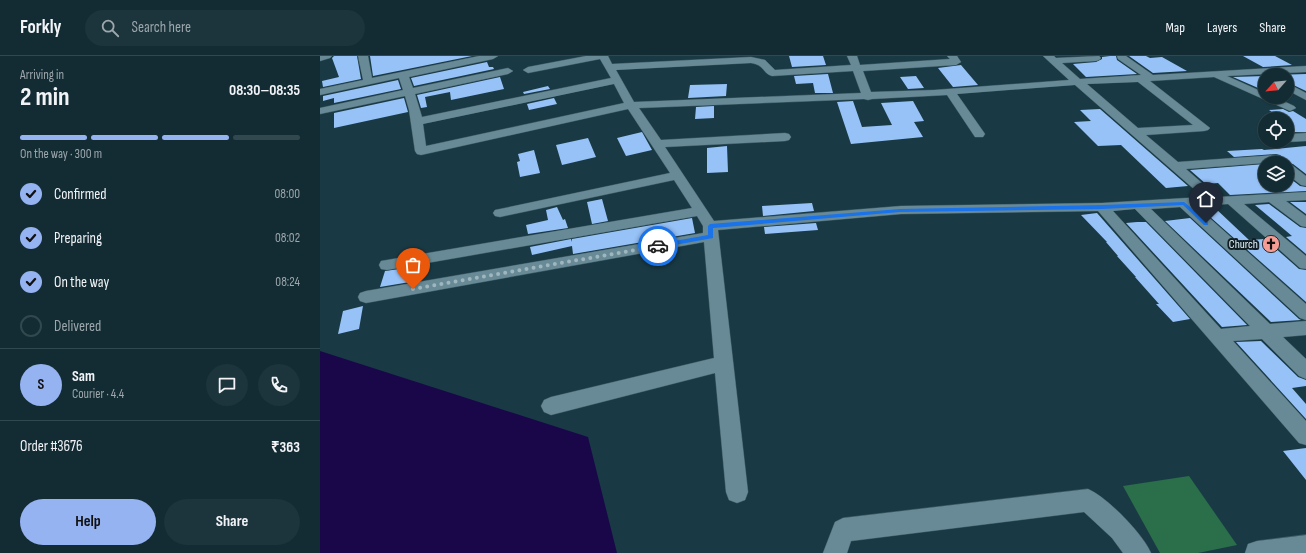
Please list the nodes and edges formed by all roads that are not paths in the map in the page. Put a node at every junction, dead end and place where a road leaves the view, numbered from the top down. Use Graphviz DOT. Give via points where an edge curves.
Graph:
graph roads {
  1 [pos="327,56"];
  2 [pos="363,56"];
  3 [pos="493,56"];
  4 [pos="602,56"];
  5 [pos="852,56"];
  6 [pos="952,56"];
  7 [pos="1121,57"];
  8 [pos="320,58"];
  9 [pos="1096,58"];
  10 [pos="1051,59"];
  11 [pos="454,60"];
  12 [pos="609,67"];
  13 [pos="857,68"];
  14 [pos="1306,69"];
  15 [pos="528,70"];
  16 [pos="1294,70"];
  17 [pos="1258,73"];
  18 [pos="403,74"];
  19 [pos="1214,74"];
  20 [pos="506,75"];
  21 [pos="1146,78"];
  22 [pos="617,80"];
  23 [pos="368,82"];
  24 [pos="1077,82"];
  25 [pos="1294,90"];
  26 [pos="320,92"];
  27 [pos="950,92"];
  28 [pos="1258,94"];
  29 [pos="410,96"];
  30 [pos="868,97"];
  31 [pos="1306,97"];
  32 [pos="1281,104"];
  33 [pos="631,105"];
  34 [pos="1290,108"];
  35 [pos="320,111"];
  36 [pos="320,120"];
  37 [pos="416,122"];
  38 [pos="1134,132"];
  39 [pos="979,134"];
  40 [pos="785,137"];
  41 [pos="1306,137"];
  42 [pos="1294,138"];
  43 [pos="658,144"];
  44 [pos="1258,160"];
  45 [pos="1174,166"];
  46 [pos="1294,173"];
  47 [pos="678,175"];
  48 [pos="1306,182"];
  49 [pos="1306,196"];
  50 [pos="1274,198"];
  51 [pos="1231,200"];
  52 [pos="1215,202"];
  53 [pos="1184,203"];
  54 [pos="1139,205"];
  55 [pos="1102,207"];
  56 [pos="701,210"];
  57 [pos="500,213"];
  58 [pos="1306,223"];
  59 [pos="711,231"];
  60 [pos="1306,264"];
  61 [pos="387,265"];
  62 [pos="366,297"];
  63 [pos="1306,314"];
  64 [pos="1306,328"];
  65 [pos="1267,332"];
  66 [pos="1217,336"];
  67 [pos="724,363"];
  68 [pos="1306,371"];
  69 [pos="551,406"];
  70 [pos="1306,436"];
  71 [pos="737,492"];
  72 [pos="1306,547"];
  73 [pos="835,553"];
  74 [pos="1139,553"];
  75 [pos="1257,553"];
  1 -- 8 [label="street"];
  2 -- 23 [label="street"];
  3 -- 11 [label="street"];
  4 -- 12 [label="street"];
  4 -- 15 [label="street"];
  5 -- 13 [label="street"];
  6 -- 13 [label="street" via="956,62"];
  7 -- 21 [label="street"];
  9 -- 10 [label="street"];
  10 -- 24 [label="street"];
  11 -- 18 [label="street"];
  12 -- 13 [label="street" via="751,60 762,62 772,73"];
  12 -- 22 [label="street"];
  13 -- 30 [label="street"];
  14 -- 16 [label="street"];
  17 -- 19 [label="street"];
  18 -- 23 [label="street"];
  18 -- 29 [label="street"];
  19 -- 21 [label="street"];
  19 -- 28 [label="street"];
  20 -- 29 [label="street"];
  21 -- 24 [label="street"];
  21 -- 38 [label="street" via="1204,128"];
  22 -- 33 [label="street"];
  22 -- 37 [label="street"];
  23 -- 26 [label="street"];
  24 -- 27 [label="street"];
  24 -- 38 [label="street"];
  25 -- 31 [label="street"];
  27 -- 30 [label="street"];
  27 -- 39 [label="street"];
  29 -- 35 [label="street"];
  29 -- 36 [label="street"];
  29 -- 37 [label="street"];
  30 -- 33 [label="street"];
  32 -- 34 [label="street"];
  33 -- 37 [label="street" via="421,150"];
  33 -- 43 [label="street"];
  38 -- 45 [label="street"];
  40 -- 43 [label="street"];
  41 -- 42 [label="street"];
  43 -- 47 [label="street"];
  44 -- 45 [label="street"];
  45 -- 52 [label="street"];
  46 -- 48 [label="street"];
  47 -- 56 [label="street"];
  47 -- 57 [label="street"];
  49 -- 50 [label="street"];
  50 -- 51 [label="street"];
  50 -- 58 [label="street"];
  51 -- 52 [label="street"];
  51 -- 60 [label="street"];
  52 -- 53 [label="street"];
  53 -- 54 [label="street"];
  53 -- 63 [label="street"];
  54 -- 55 [label="street"];
  54 -- 65 [label="street"];
  55 -- 59 [label="street" via="900,210"];
  55 -- 66 [label="street"];
  56 -- 59 [label="street"];
  56 -- 61 [label="street"];
  59 -- 62 [label="street"];
  59 -- 67 [label="street"];
  64 -- 65 [label="street"];
  65 -- 66 [label="street"];
  65 -- 68 [label="street"];
  66 -- 70 [label="street"];
  67 -- 69 [label="street"];
  67 -- 71 [label="street"];
  72 -- 75 [label="street"];
  73 -- 74 [label="street" via="843,530 1088,500 1120,530"];
}
